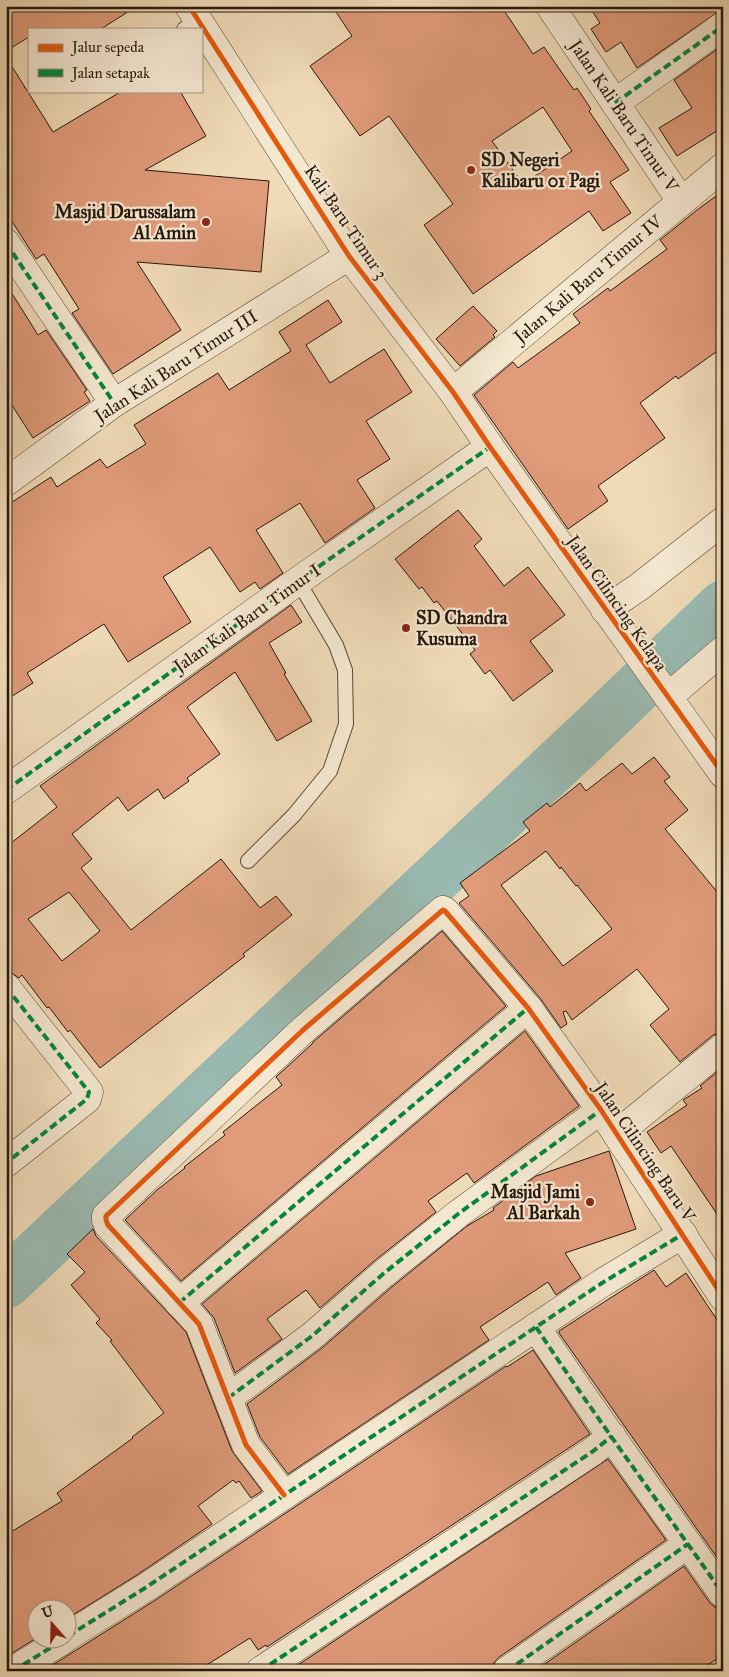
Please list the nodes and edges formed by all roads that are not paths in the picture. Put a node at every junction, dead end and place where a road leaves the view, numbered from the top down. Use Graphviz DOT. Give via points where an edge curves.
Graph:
graph roads {
  1 [pos="550,6"];
  2 [pos="723,26"];
  3 [pos="202,36"];
  4 [pos="614,102"];
  5 [pos="723,167"];
  6 [pos="681,201"];
  7 [pos="6,243"];
  8 [pos="349,256"];
  9 [pos="453,392"];
  10 [pos="114,403"];
  11 [pos="490,447"];
  12 [pos="6,482"];
  13 [pos="723,521"];
  14 [pos="298,581"];
  15 [pos="610,616"];
  16 [pos="723,650"];
  17 [pos="664,692"];
  18 [pos="723,774"];
  19 [pos="6,790"];
  20 [pos="248,861"];
  21 [pos="6,987"];
  22 [pos="528,1008"];
  23 [pos="723,1047"];
  24 [pos="601,1110"];
  25 [pos="617,1134"];
  26 [pos="6,1163"];
  27 [pos="682,1234"];
  28 [pos="723,1297"];
  29 [pos="179,1303"];
  30 [pos="536,1327"];
  31 [pos="228,1398"];
  32 [pos="612,1436"];
  33 [pos="284,1495"];
  34 [pos="688,1544"];
  35 [pos="723,1594"];
  36 [pos="78,1630"];
  37 [pos="47,1650"];
  38 [pos="13,1671"];
  39 [pos="260,1671"];
  40 [pos="508,1671"];
  1 -- 4 [label="street, Jalan Kali Baru Timur V"];
  2 -- 4 [label="street"];
  3 -- 8 [label="street, Kali Baru Timur 3"];
  4 -- 6 [label="street, Jalan Kali Baru Timur V"];
  5 -- 6 [label="street, Jalan Kali Baru Timur IV"];
  6 -- 9 [label="street, Jalan Kali Baru Timur IV"];
  7 -- 10 [label="street"];
  8 -- 9 [label="street, Kali Baru Timur 3"];
  8 -- 10 [label="street, Jalan Kali Baru Timur III"];
  9 -- 11 [label="street, Kali Baru Timur 3"];
  10 -- 12 [label="street, Jalan Kali Baru Timur III"];
  11 -- 14 [label="street, Jalan Kali Baru Timur I"];
  11 -- 15 [label="street, Jalan Cilincing Kelapa"];
  13 -- 15 [label="street" via="639,587"];
  14 -- 19 [label="street, Jalan Kali Baru Timur I"];
  14 -- 20 [label="lane" via="336,645 345,670 346,724 330,771"];
  15 -- 17 [label="street, Jalan Cilincing Kelapa"];
  16 -- 17 [label="street"];
  17 -- 18 [label="street, Jalan Cilincing Kelapa"];
  21 -- 26 [label="street" via="89,1092 87,1100"];
  22 -- 24 [label="street, Jalan Cilincing Baru V"];
  22 -- 29 [label="street"];
  22 -- 29 [label="street, Jalan Cilincing Baru V" via="444,910 303,1030 106,1216 108,1224"];
  23 -- 25 [label="street, Jalan Cilincing Baru V"];
  24 -- 25 [label="street, Jalan Cilincing Baru V"];
  24 -- 31 [label="street" via="458,1214 312,1336"];
  25 -- 27 [label="street, Jalan Cilincing Baru V"];
  27 -- 28 [label="street, Jalan Cilincing Baru V"];
  27 -- 30 [label="street"];
  29 -- 31 [label="street" via="199,1324"];
  30 -- 32 [label="street"];
  30 -- 33 [label="street"];
  31 -- 33 [label="street" via="246,1445"];
  32 -- 34 [label="street"];
  32 -- 39 [label="street"];
  33 -- 36 [label="street"];
  34 -- 35 [label="street"];
  34 -- 40 [label="street"];
  37 -- 38 [label="street"];
}
